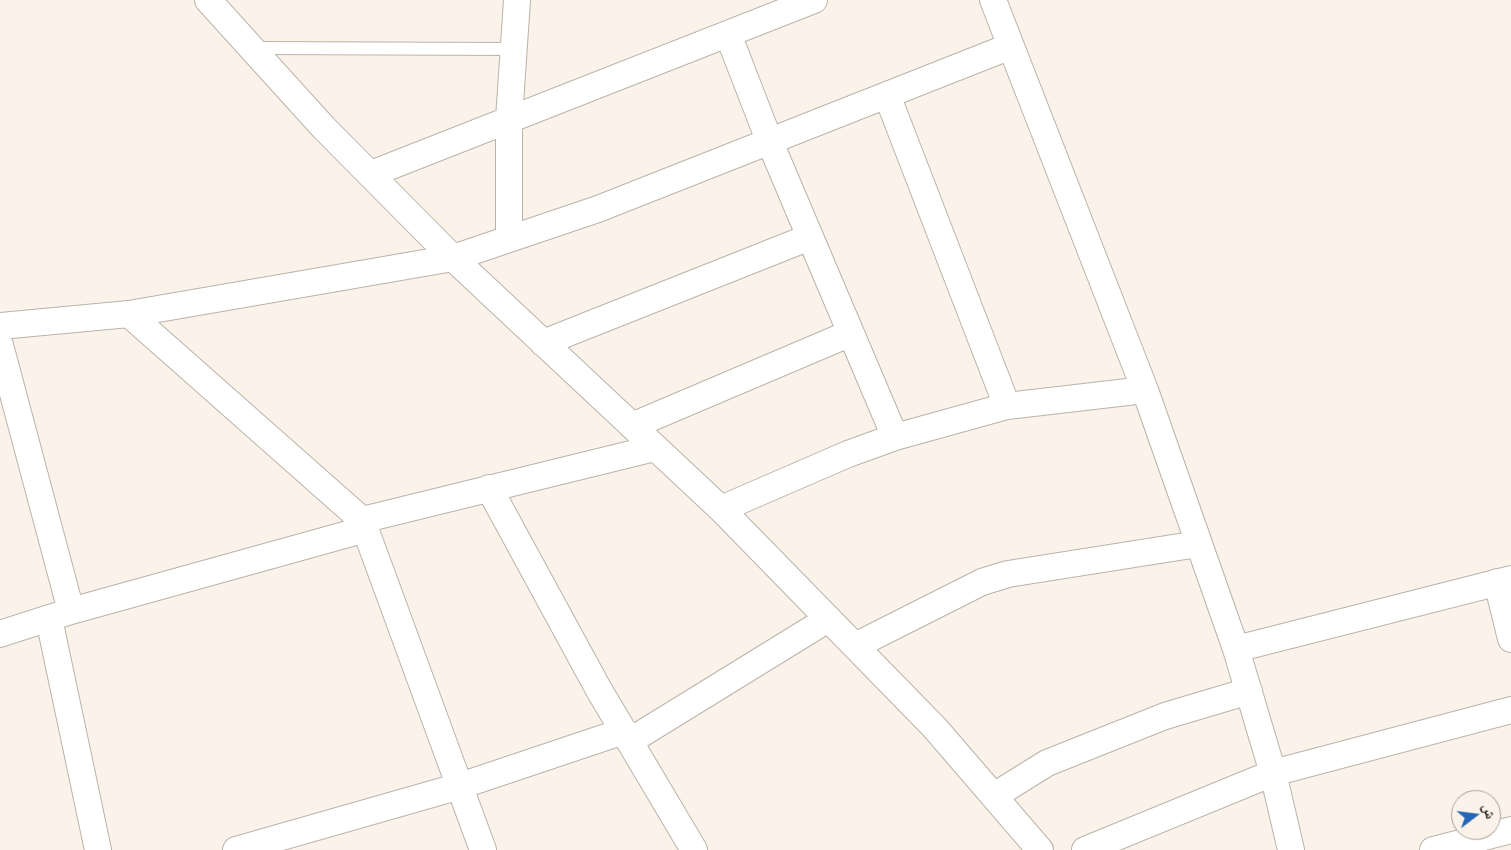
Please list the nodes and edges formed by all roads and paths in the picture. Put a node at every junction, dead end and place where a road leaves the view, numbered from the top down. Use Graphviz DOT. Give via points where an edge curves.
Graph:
graph roads {
  1 [pos="208,0"];
  2 [pos="518,0"];
  3 [pos="814,0"];
  4 [pos="993,0"];
  5 [pos="728,34"];
  6 [pos="1012,46"];
  7 [pos="253,48"];
  8 [pos="514,49"];
  9 [pos="887,95"];
  10 [pos="509,119"];
  11 [pos="769,140"];
  12 [pos="370,174"];
  13 [pos="810,237"];
  14 [pos="509,239"];
  15 [pos="453,258"];
  16 [pos="129,314"];
  17 [pos="0,326"];
  18 [pos="851,333"];
  19 [pos="543,343"];
  20 [pos="0,345"];
  21 [pos="1145,390"];
  22 [pos="1006,406"];
  23 [pos="632,426"];
  24 [pos="895,437"];
  25 [pos="655,448"];
  26 [pos="489,488"];
  27 [pos="721,509"];
  28 [pos="364,524"];
  29 [pos="1198,544"];
  30 [pos="1504,581"];
  31 [pos="60,615"];
  32 [pos="828,619"];
  33 [pos="0,634"];
  34 [pos="1511,639"];
  35 [pos="855,646"];
  36 [pos="1236,649"];
  37 [pos="1248,691"];
  38 [pos="1511,710"];
  39 [pos="627,736"];
  40 [pos="1273,772"];
  41 [pos="460,786"];
  42 [pos="994,796"];
  43 [pos="1511,830"];
  44 [pos="98,850"];
  45 [pos="236,850"];
  46 [pos="482,850"];
  47 [pos="694,850"];
  48 [pos="1040,850"];
  49 [pos="1084,850"];
  50 [pos="1291,850"];
  51 [pos="1433,850"];
  1 -- 7 [label="street"];
  2 -- 8 [label="street"];
  3 -- 5 [label="street"];
  4 -- 6 [label="street"];
  5 -- 10 [label="street"];
  5 -- 11 [label="street"];
  6 -- 9 [label="street"];
  6 -- 21 [label="street"];
  7 -- 8 [label="lane"];
  7 -- 12 [label="street"];
  8 -- 10 [label="street"];
  9 -- 11 [label="street"];
  9 -- 22 [label="street"];
  10 -- 12 [label="street"];
  10 -- 14 [label="street"];
  11 -- 13 [label="street"];
  11 -- 14 [label="street" via="598,209"];
  12 -- 15 [label="street"];
  13 -- 18 [label="street"];
  13 -- 19 [label="street"];
  14 -- 15 [label="street"];
  15 -- 16 [label="street"];
  15 -- 19 [label="street"];
  16 -- 17 [label="street"];
  16 -- 28 [label="street"];
  18 -- 23 [label="street"];
  18 -- 24 [label="street"];
  19 -- 23 [label="street"];
  20 -- 31 [label="street"];
  21 -- 22 [label="street"];
  21 -- 29 [label="street"];
  22 -- 24 [label="street"];
  23 -- 25 [label="street"];
  24 -- 27 [label="street"];
  25 -- 26 [label="street"];
  25 -- 27 [label="street"];
  26 -- 28 [label="street"];
  26 -- 39 [label="street"];
  27 -- 32 [label="street"];
  28 -- 31 [label="street"];
  28 -- 41 [label="street"];
  29 -- 35 [label="street" via="1008,574 982,582"];
  29 -- 36 [label="street"];
  30 -- 34 [label="street"];
  30 -- 36 [label="street"];
  31 -- 33 [label="street"];
  31 -- 44 [label="street"];
  32 -- 35 [label="street"];
  32 -- 39 [label="street"];
  35 -- 42 [label="street" via="935,728"];
  36 -- 37 [label="street"];
  37 -- 40 [label="street"];
  37 -- 42 [label="street" via="1165,716 1047,763"];
  38 -- 40 [label="street"];
  39 -- 41 [label="street"];
  39 -- 47 [label="street"];
  40 -- 49 [label="street"];
  40 -- 50 [label="street"];
  41 -- 45 [label="street"];
  41 -- 46 [label="street"];
  42 -- 48 [label="street"];
  43 -- 51 [label="street"];
}
